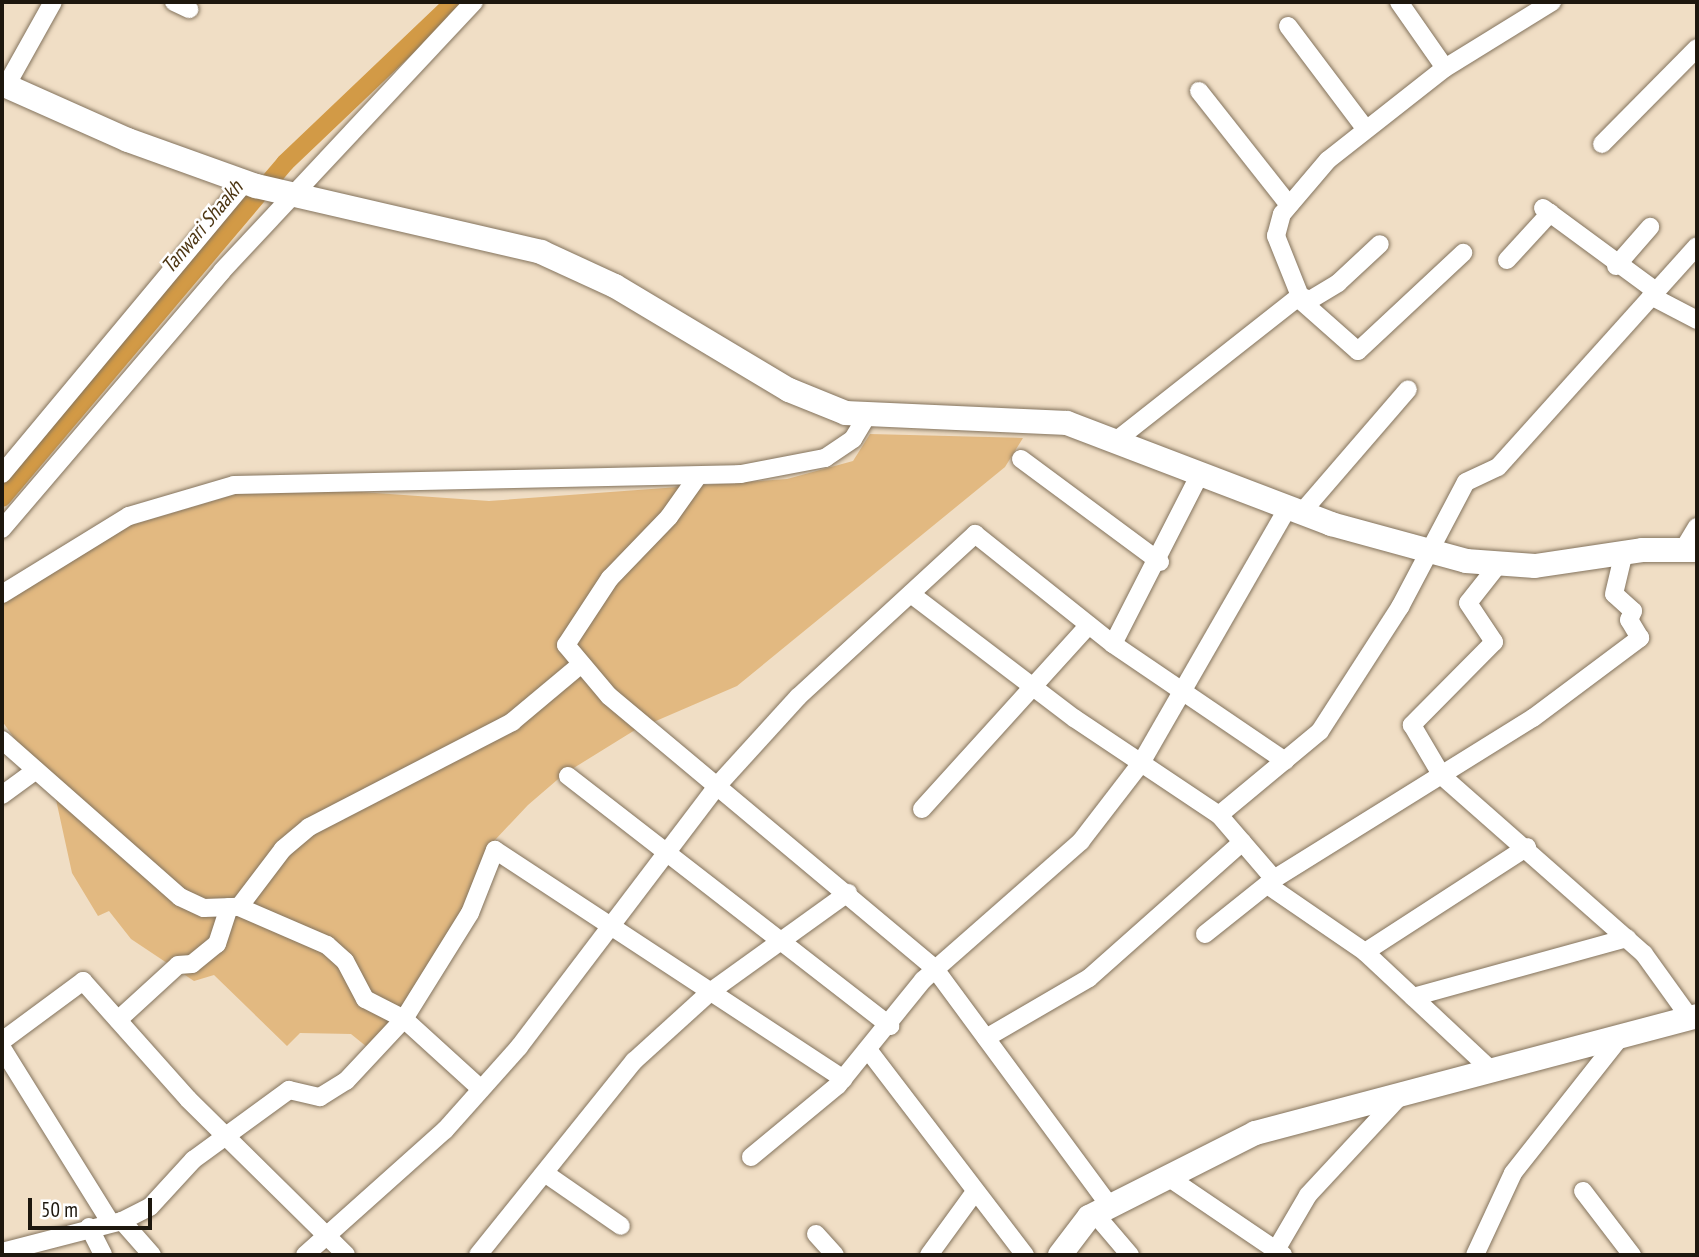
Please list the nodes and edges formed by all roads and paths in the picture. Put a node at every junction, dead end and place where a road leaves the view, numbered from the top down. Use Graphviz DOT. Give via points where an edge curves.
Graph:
graph roads {
  1 [pos="53,2"];
  2 [pos="474,2"];
  3 [pos="1399,2"];
  4 [pos="1543,4"];
  5 [pos="1288,26"];
  6 [pos="1697,48"];
  7 [pos="1445,68"];
  8 [pos="4,85"];
  9 [pos="1199,91"];
  10 [pos="1364,128"];
  11 [pos="1602,144"];
  12 [pos="269,188"];
  13 [pos="1289,205"];
  14 [pos="1650,227"];
  15 [pos="1380,243"];
  16 [pos="1697,246"];
  17 [pos="1463,253"];
  18 [pos="1507,260"];
  19 [pos="1616,266"];
  20 [pos="1653,294"];
  21 [pos="1299,297"];
  22 [pos="1697,320"];
  23 [pos="1408,389"];
  24 [pos="867,416"];
  25 [pos="1118,439"];
  26 [pos="1021,458"];
  27 [pos="1201,472"];
  28 [pos="2,474"];
  29 [pos="698,476"];
  30 [pos="1295,509"];
  31 [pos="1697,527"];
  32 [pos="2,529"];
  33 [pos="1690,550"];
  34 [pos="1625,552"];
  35 [pos="1429,554"];
  36 [pos="1160,562"];
  37 [pos="1498,565"];
  38 [pos="2,594"];
  39 [pos="911,594"];
  40 [pos="1089,625"];
  41 [pos="1113,644"];
  42 [pos="579,666"];
  43 [pos="1036,688"];
  44 [pos="1186,691"];
  45 [pos="2,740"];
  46 [pos="1285,761"];
  47 [pos="1141,763"];
  48 [pos="36,771"];
  49 [pos="568,776"];
  50 [pos="1442,776"];
  51 [pos="718,786"];
  52 [pos="2,795"];
  53 [pos="922,809"];
  54 [pos="1219,815"];
  55 [pos="1242,842"];
  56 [pos="1527,847"];
  57 [pos="665,854"];
  58 [pos="1272,883"];
  59 [pos="849,893"];
  60 [pos="234,907"];
  61 [pos="610,926"];
  62 [pos="1205,934"];
  63 [pos="1627,939"];
  64 [pos="780,946"];
  65 [pos="1365,952"];
  66 [pos="935,969"];
  67 [pos="710,992"];
  68 [pos="1413,997"];
  69 [pos="1694,1017"];
  70 [pos="404,1019"];
  71 [pos="118,1020"];
  72 [pos="890,1026"];
  73 [pos="1622,1035"];
  74 [pos="986,1038"];
  75 [pos="2,1041"];
  76 [pos="2,1048"];
  77 [pos="869,1051"];
  78 [pos="1490,1069"];
  79 [pos="844,1079"];
  80 [pos="481,1089"];
  81 [pos="1405,1092"];
  82 [pos="225,1136"];
  83 [pos="751,1157"];
  84 [pos="546,1174"];
  85 [pos="1168,1177"];
  86 [pos="1583,1191"];
  87 [pos="974,1193"];
  88 [pos="1102,1210"];
  89 [pos="117,1222"];
  90 [pos="621,1226"];
  91 [pos="89,1227"];
  92 [pos="816,1234"];
  93 [pos="327,1237"];
  94 [pos="2,1252"];
  95 [pos="1277,1254"];
  96 [pos="103,1255"];
  97 [pos="152,1255"];
  98 [pos="305,1255"];
  99 [pos="346,1255"];
  100 [pos="478,1255"];
  101 [pos="835,1255"];
  102 [pos="929,1255"];
  103 [pos="1025,1255"];
  104 [pos="1060,1255"];
  105 [pos="1129,1255"];
  106 [pos="1475,1255"];
  107 [pos="1632,1255"];
  1 -- 8 [label="street"];
  2 -- 12 [label="street"];
  3 -- 7 [label="street"];
  4 -- 7 [label="street"];
  5 -- 10 [label="street"];
  6 -- 11 [label="street"];
  7 -- 10 [label="street"];
  8 -- 12 [label="street" via="128,140"];
  9 -- 13 [label="street"];
  10 -- 13 [label="street"];
  12 -- 24 [label="street" via="541,252 615,286 789,390"];
  12 -- 28 [label="street"];
  12 -- 32 [label="street"];
  13 -- 21 [label="street" via="1276,236"];
  14 -- 19 [label="street"];
  15 -- 21 [label="street" via="1338,283 1310,300"];
  16 -- 20 [label="street"];
  17 -- 21 [label="street" via="1358,351"];
  18 -- 19 [label="street" via="1547,211"];
  19 -- 20 [label="street"];
  20 -- 22 [label="street"];
  20 -- 35 [label="street" via="1497,467 1466,482"];
  21 -- 25 [label="street"];
  23 -- 30 [label="street"];
  24 -- 25 [label="street" via="1031,419"];
  24 -- 29 [label="street" via="853,439 825,458"];
  25 -- 27 [label="street"];
  26 -- 36 [label="street"];
  27 -- 30 [label="street"];
  27 -- 36 [label="street"];
  29 -- 38 [label="street" via="234,485 130,516"];
  29 -- 42 [label="street" via="566,639"];
  30 -- 35 [label="street"];
  30 -- 44 [label="street"];
  31 -- 33 [label="street"];
  33 -- 34 [label="street"];
  34 -- 37 [label="street"];
  34 -- 50 [label="street" via="1614,594 1633,611 1629,620 1640,639"];
  35 -- 37 [label="street"];
  35 -- 46 [label="street" via="1320,731"];
  36 -- 41 [label="street"];
  37 -- 50 [label="street" via="1468,603 1494,642 1412,725"];
  39 -- 40 [label="street" via="975,534"];
  39 -- 43 [label="street"];
  39 -- 51 [label="street" via="798,697"];
  40 -- 41 [label="street"];
  40 -- 43 [label="street"];
  41 -- 44 [label="street"];
  42 -- 51 [label="street"];
  42 -- 60 [label="street" via="512,722 463,742 309,827 283,849"];
  43 -- 47 [label="street"];
  43 -- 53 [label="street"];
  44 -- 46 [label="street"];
  44 -- 47 [label="street"];
  45 -- 48 [label="street"];
  46 -- 54 [label="street"];
  47 -- 54 [label="street"];
  47 -- 66 [label="street" via="1081,841"];
  48 -- 52 [label="street"];
  48 -- 60 [label="street" via="180,897 204,908"];
  49 -- 57 [label="street"];
  50 -- 56 [label="street"];
  50 -- 58 [label="street"];
  51 -- 57 [label="street"];
  51 -- 59 [label="street"];
  54 -- 55 [label="street"];
  55 -- 58 [label="street"];
  55 -- 74 [label="street" via="1088,978"];
  56 -- 63 [label="street"];
  56 -- 65 [label="street"];
  57 -- 61 [label="street"];
  57 -- 64 [label="street"];
  58 -- 62 [label="street"];
  58 -- 65 [label="street"];
  59 -- 64 [label="street"];
  59 -- 66 [label="street"];
  60 -- 70 [label="street" via="327,946 345,961 365,999"];
  60 -- 71 [label="street" via="217,944 192,964 178,965"];
  61 -- 67 [label="street"];
  61 -- 70 [label="street" via="495,850 470,913"];
  61 -- 80 [label="street"];
  63 -- 68 [label="street"];
  63 -- 69 [label="street"];
  64 -- 67 [label="street"];
  64 -- 72 [label="street"];
  65 -- 68 [label="street"];
  66 -- 72 [label="street"];
  66 -- 74 [label="street"];
  67 -- 79 [label="street"];
  67 -- 84 [label="street" via="634,1061"];
  68 -- 78 [label="street"];
  69 -- 73 [label="street"];
  70 -- 80 [label="street"];
  70 -- 82 [label="street" via="346,1081 320,1097 289,1090"];
  71 -- 75 [label="street" via="83,981"];
  71 -- 82 [label="street"];
  72 -- 77 [label="street"];
  73 -- 78 [label="street"];
  73 -- 106 [label="street" via="1513,1173"];
  74 -- 88 [label="street"];
  76 -- 89 [label="street"];
  77 -- 79 [label="street"];
  77 -- 87 [label="street"];
  78 -- 81 [label="street"];
  79 -- 83 [label="street"];
  80 -- 93 [label="street"];
  81 -- 85 [label="street" via="1255,1133"];
  81 -- 95 [label="street" via="1308,1195"];
  82 -- 89 [label="street" via="150,1207"];
  82 -- 93 [label="street"];
  84 -- 90 [label="street"];
  84 -- 100 [label="street"];
  85 -- 88 [label="street"];
  85 -- 95 [label="street"];
  86 -- 107 [label="street"];
  87 -- 102 [label="street"];
  87 -- 103 [label="street"];
  88 -- 104 [label="street"];
  88 -- 105 [label="street"];
  89 -- 91 [label="street"];
  89 -- 97 [label="street"];
  91 -- 94 [label="street"];
  91 -- 96 [label="street"];
  92 -- 101 [label="street"];
  93 -- 98 [label="street"];
  93 -- 99 [label="street"];
}
